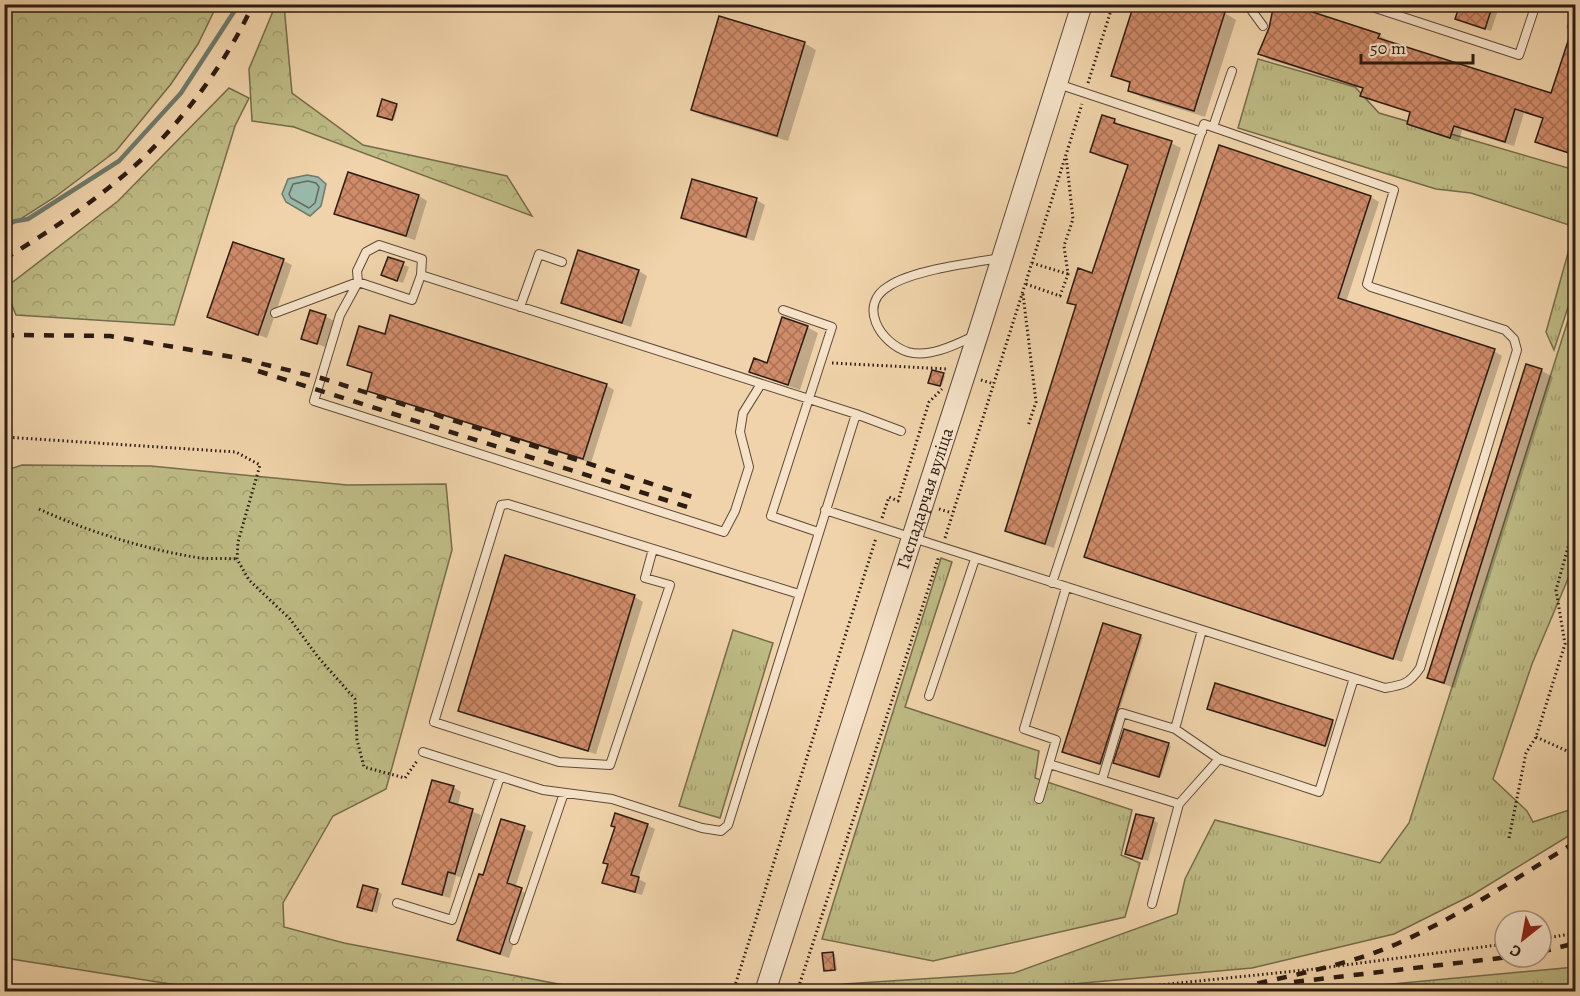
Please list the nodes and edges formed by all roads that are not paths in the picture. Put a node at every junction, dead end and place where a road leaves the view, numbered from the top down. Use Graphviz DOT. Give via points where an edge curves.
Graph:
graph roads {
  1 [pos="1082,4"];
  2 [pos="1247,4"];
  3 [pos="1363,4"];
  4 [pos="1536,4"];
  5 [pos="1263,26"];
  6 [pos="1232,71"];
  7 [pos="1057,83"];
  8 [pos="1213,127"];
  9 [pos="1202,132"];
  10 [pos="1002,258"];
  11 [pos="562,262"];
  12 [pos="421,275"];
  13 [pos="358,282"];
  14 [pos="520,307"];
  15 [pos="783,310"];
  16 [pos="274,313"];
  17 [pos="978,334"];
  18 [pos="761,384"];
  19 [pos="810,400"];
  20 [pos="856,414"];
  21 [pos="902,431"];
  22 [pos="825,510"];
  23 [pos="818,532"];
  24 [pos="912,538"];
  25 [pos="653,549"];
  26 [pos="975,559"];
  27 [pos="1052,583"];
  28 [pos="1066,588"];
  29 [pos="799,594"];
  30 [pos="1202,630"];
  31 [pos="1354,678"];
  32 [pos="929,696"];
  33 [pos="1175,729"];
  34 [pos="423,752"];
  35 [pos="1219,759"];
  36 [pos="1049,764"];
  37 [pos="500,777"];
  38 [pos="1102,780"];
  39 [pos="564,793"];
  40 [pos="1038,799"];
  41 [pos="1179,804"];
  42 [pos="397,903"];
  43 [pos="1152,904"];
  44 [pos="514,940"];
  45 [pos="765,992"];
  1 -- 7 [label="street, Гаспадарчая вуліца"];
  2 -- 5 [label="lane"];
  3 -- 4 [label="lane" via="1519,55"];
  6 -- 8 [label="lane"];
  7 -- 9 [label="lane"];
  7 -- 10 [label="street, Гаспадарчая вуліца"];
  8 -- 9 [label="lane" via="1204,124"];
  8 -- 31 [label="lane" via="1394,190 1367,284 1504,330 1514,339 1516,350 1420,668 1412,680 1392,687"];
  9 -- 27 [label="lane"];
  10 -- 17 [label="street, Гаспадарчая вуліца"];
  10 -- 17 [label="lane" via="906,279 888,286 877,298 873,314 878,329 889,343 909,352 932,351"];
  11 -- 14 [label="lane" via="539,254"];
  12 -- 13 [label="lane" via="412,300"];
  12 -- 13 [label="lane" via="422,259 379,245 366,252 357,271"];
  12 -- 14 [label="lane"];
  13 -- 16 [label="lane"];
  13 -- 18 [label="lane" via="340,315 314,401 724,532 749,467 740,432 743,413"];
  14 -- 18 [label="lane"];
  15 -- 19 [label="lane" via="832,327"];
  17 -- 24 [label="street, Гаспадарчая вуліца"];
  18 -- 19 [label="lane"];
  19 -- 20 [label="lane"];
  19 -- 23 [label="lane" via="771,516"];
  20 -- 21 [label="lane"];
  20 -- 22 [label="lane"];
  22 -- 23 [label="lane"];
  22 -- 24 [label="lane"];
  23 -- 29 [label="lane"];
  24 -- 26 [label="lane"];
  24 -- 45 [label="street, Гаспадарчая вуліца"];
  25 -- 25 [label="lane" via="645,578 670,585 610,765 559,762 434,722 501,506 508,504"];
  25 -- 29 [label="lane"];
  26 -- 27 [label="lane"];
  26 -- 32 [label="lane"];
  27 -- 28 [label="lane"];
  28 -- 30 [label="lane"];
  28 -- 36 [label="lane" via="1024,729 1056,740"];
  29 -- 39 [label="lane" via="728,825 721,831 612,799"];
  30 -- 31 [label="lane"];
  30 -- 33 [label="lane"];
  31 -- 35 [label="lane" via="1319,792"];
  33 -- 35 [label="lane"];
  33 -- 38 [label="lane" via="1122,713"];
  34 -- 37 [label="lane"];
  35 -- 41 [label="lane"];
  36 -- 38 [label="lane"];
  36 -- 40 [label="lane"];
  37 -- 39 [label="lane"];
  37 -- 42 [label="lane" via="452,920"];
  38 -- 41 [label="lane"];
  39 -- 44 [label="lane"];
  41 -- 43 [label="lane"];
}
